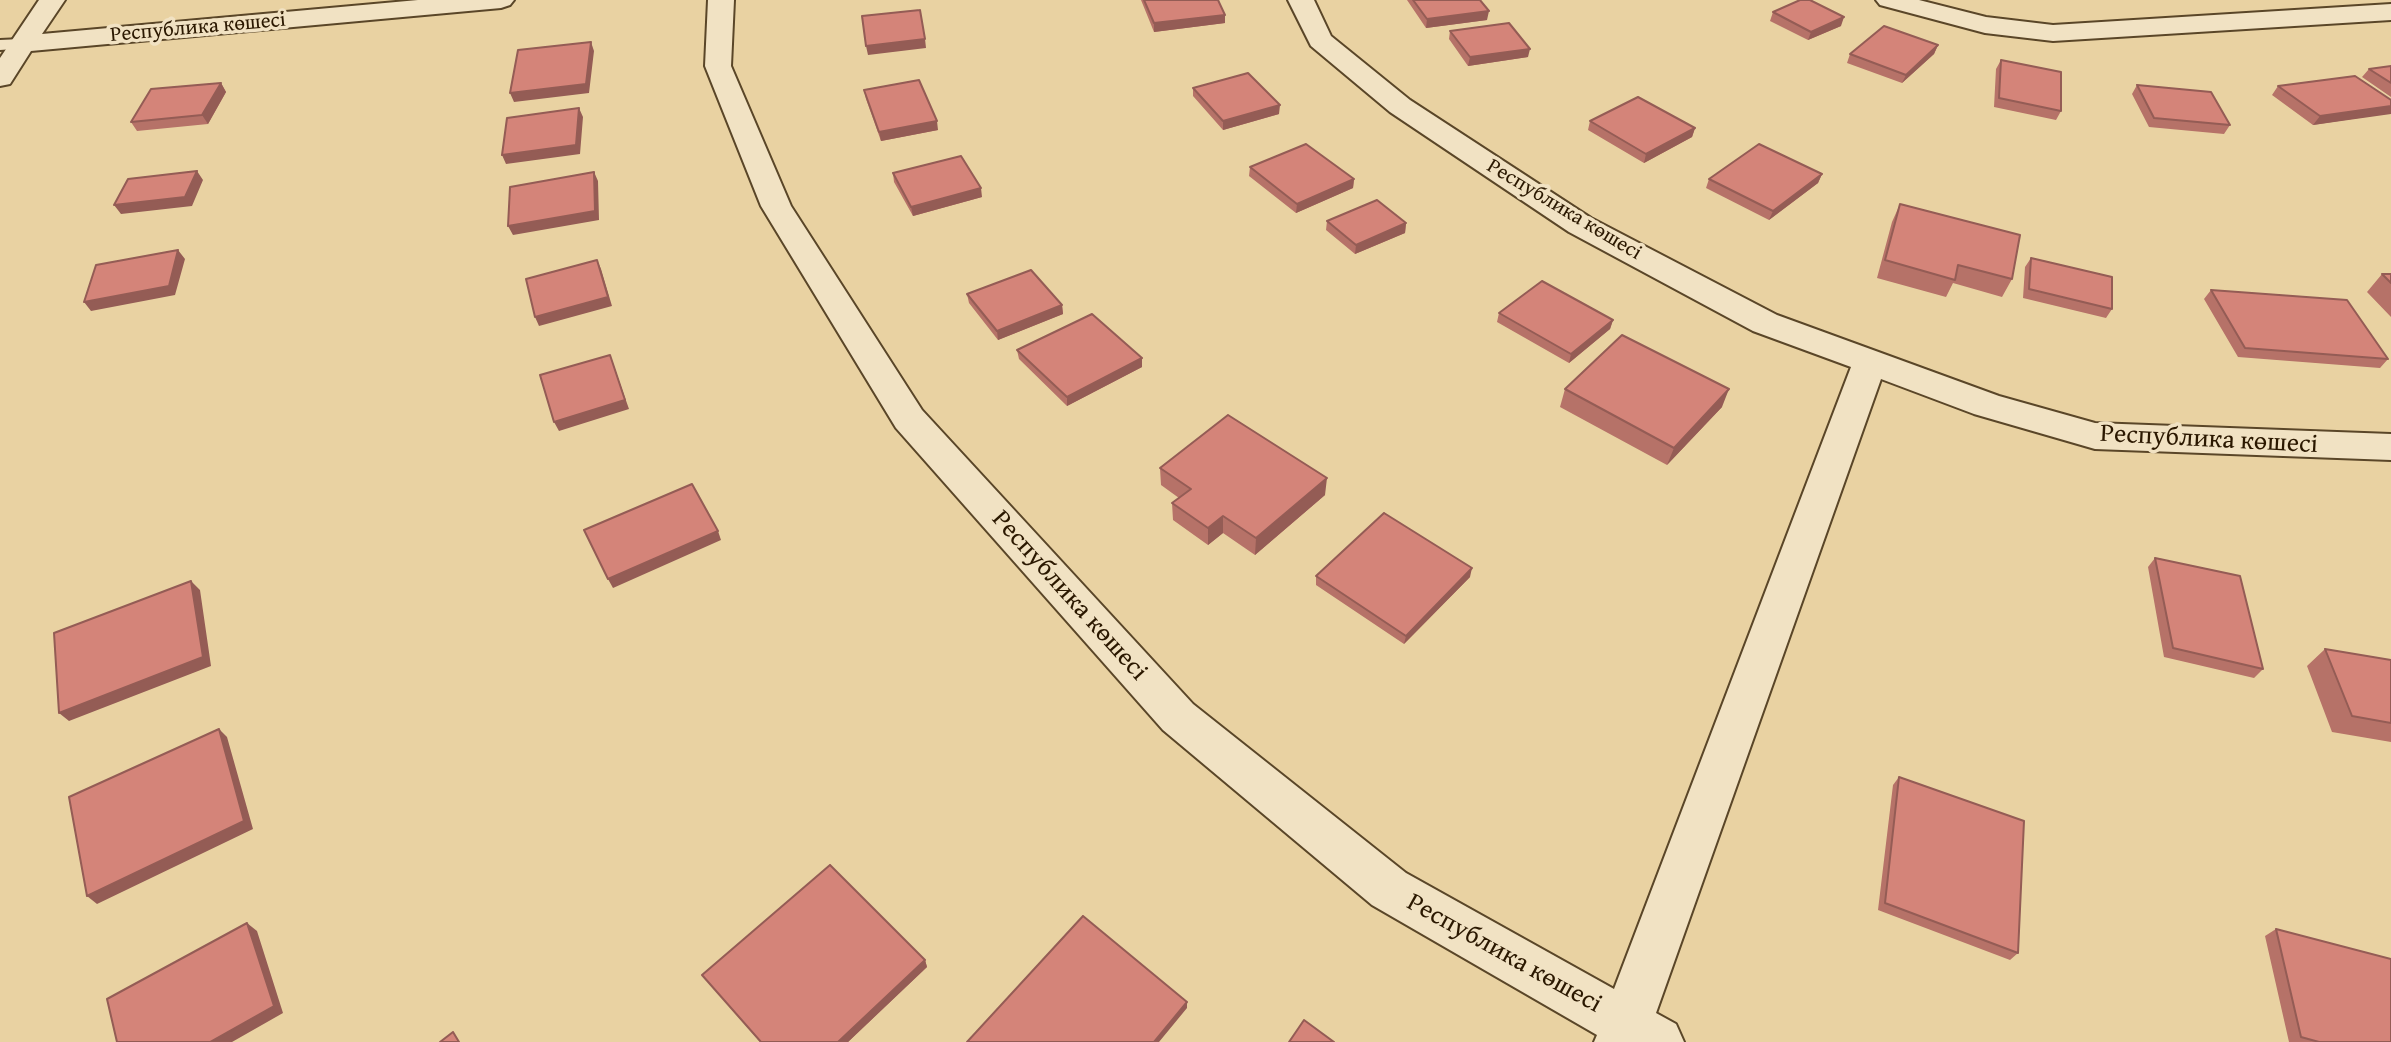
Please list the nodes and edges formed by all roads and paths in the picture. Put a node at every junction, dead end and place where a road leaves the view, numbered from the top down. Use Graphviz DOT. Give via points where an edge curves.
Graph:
graph roads {
  1 [pos="52,0"];
  2 [pos="501,0"];
  3 [pos="721,0"];
  4 [pos="1301,0"];
  5 [pos="1889,0"];
  6 [pos="2391,12"];
  7 [pos="11,45"];
  8 [pos="0,78"];
  9 [pos="1870,362"];
  10 [pos="2391,447"];
  11 [pos="1635,1036"];
  1 -- 7 [label="street"];
  2 -- 7 [label="street, Республика көшесі"];
  3 -- 11 [label="street, Республика көшесі" via="719,66 776,206 909,419 1178,717 1389,890"];
  4 -- 9 [label="street, Республика көшесі" via="1320,40 1400,106 1580,225 1765,323"];
  5 -- 6 [label="street" via="1984,25 2053,33"];
  7 -- 8 [label="street"];
  9 -- 10 [label="street, Республика көшесі" via="1987,405 2095,436"];
  9 -- 11 [label="street, Республика көшесі"];
}
